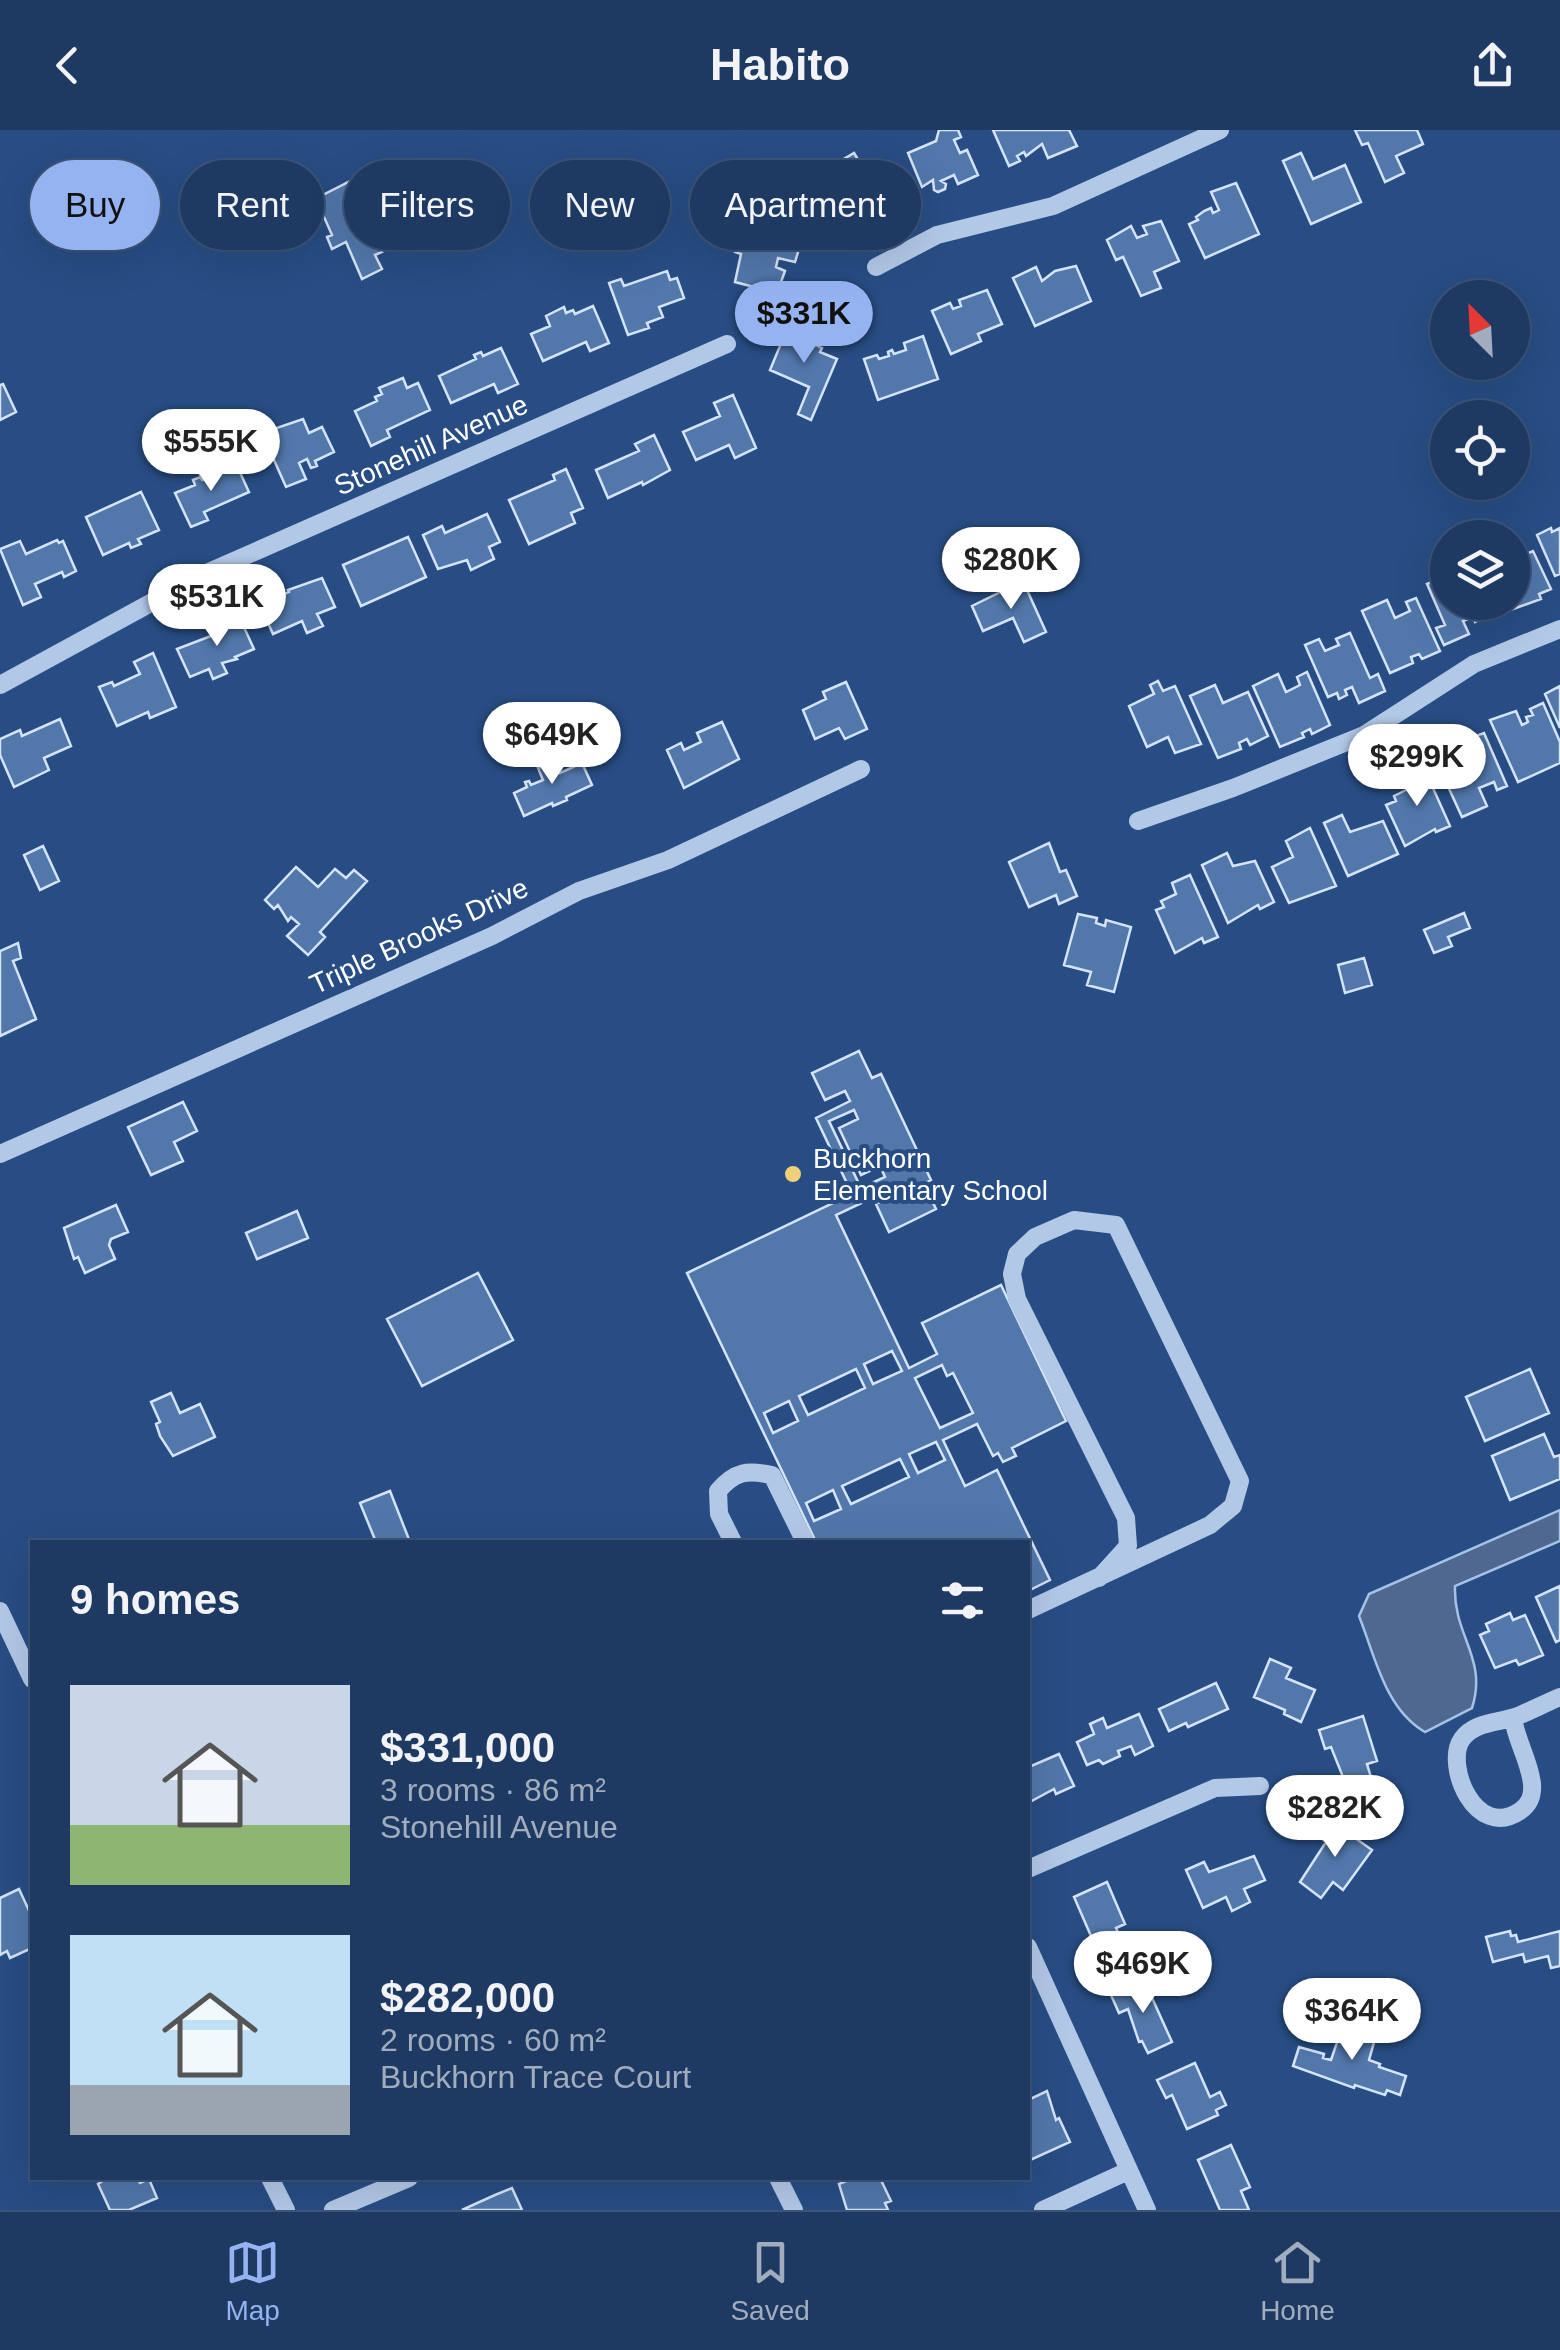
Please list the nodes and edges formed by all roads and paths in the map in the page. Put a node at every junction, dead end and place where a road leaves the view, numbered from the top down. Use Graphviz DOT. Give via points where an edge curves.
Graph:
graph roads {
  1 [pos="1220,130"];
  2 [pos="876,267"];
  3 [pos="727,344"];
  4 [pos="1560,629"];
  5 [pos="0,685"];
  6 [pos="861,768"];
  7 [pos="1138,821"];
  8 [pos="0,1154"];
  9 [pos="732,1540"];
  10 [pos="805,1540"];
  11 [pos="1100,1578"];
  12 [pos="1030,1609"];
  13 [pos="0,1611"];
  14 [pos="30,1675"];
  15 [pos="1560,1697"];
  16 [pos="1513,1718"];
  17 [pos="1260,1786"];
  18 [pos="1030,1868"];
  19 [pos="1030,1951"];
  20 [pos="1128,2171"];
  21 [pos="271,2180"];
  22 [pos="404,2180"];
  23 [pos="779,2180"];
  24 [pos="286,2210"];
  25 [pos="333,2210"];
  26 [pos="794,2210"];
  27 [pos="1044,2210"];
  28 [pos="1148,2210"];
  1 -- 2 [label="street" via="1053,206 936,234"];
  3 -- 5 [label="street, Stonehill Avenue" via="202,575"];
  4 -- 7 [label="street" via="1474,664 1364,735"];
  6 -- 8 [label="street, Triple Brooks Drive"];
  9 -- 10 [label="street" via="719,1514 718,1490 730,1476 749,1470 772,1475"];
  11 -- 11 [label="street" via="1210,1525 1233,1506 1240,1482 1116,1225 1074,1220 1035,1237 1016,1254 1012,1274 1015,1295 1126,1518 1128,1546"];
  11 -- 12 [label="street"];
  13 -- 14 [label="street"];
  15 -- 16 [label="street"];
  16 -- 16 [label="street" via="1473,1730 1457,1752 1468,1798 1491,1818 1515,1814 1532,1798"];
  17 -- 18 [label="street" via="1215,1788"];
  19 -- 20 [label="street"];
  20 -- 27 [label="street"];
  20 -- 28 [label="street"];
  21 -- 24 [label="street"];
  22 -- 25 [label="street"];
  23 -- 26 [label="street"];
}
